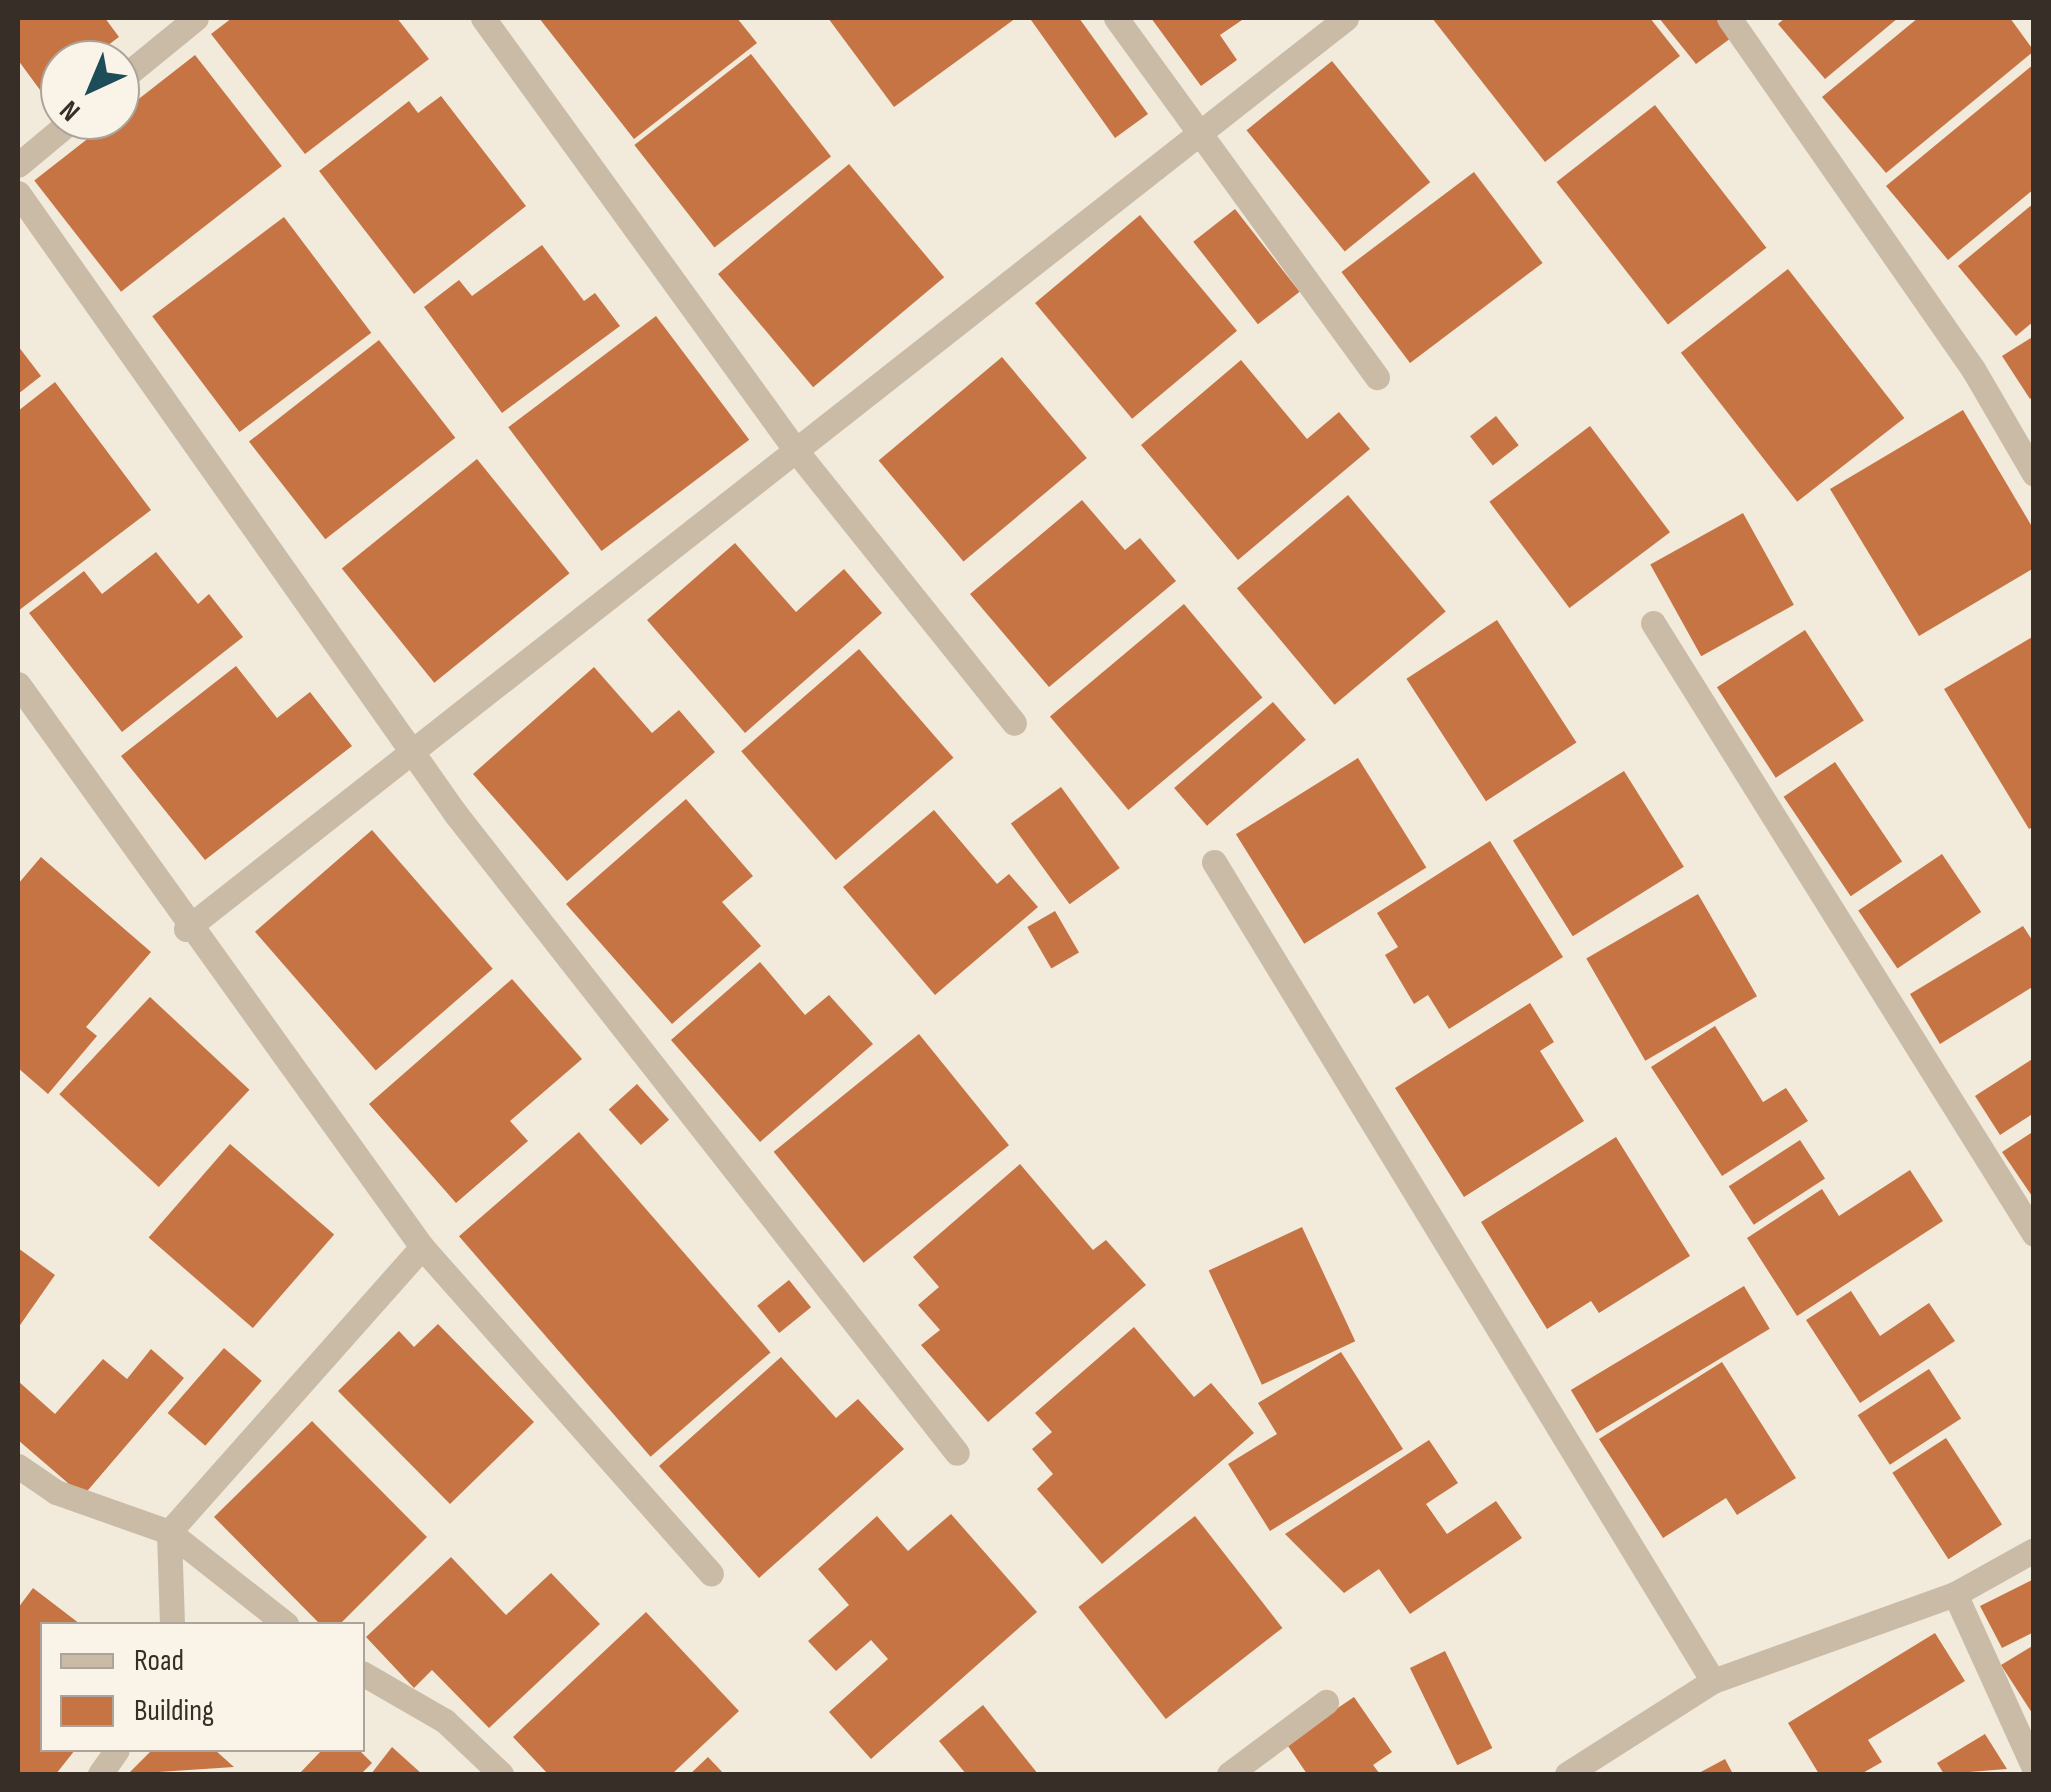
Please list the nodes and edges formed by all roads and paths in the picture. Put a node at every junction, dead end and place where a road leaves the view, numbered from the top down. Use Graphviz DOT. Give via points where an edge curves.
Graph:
graph roads {
  1 [pos="196,18"];
  2 [pos="483,18"];
  3 [pos="1116,18"];
  4 [pos="1346,18"];
  5 [pos="1730,18"];
  6 [pos="140,64"];
  7 [pos="1202,128"];
  8 [pos="48,140"];
  9 [pos="18,165"];
  10 [pos="18,193"];
  11 [pos="1377,377"];
  12 [pos="797,452"];
  13 [pos="2034,474"];
  14 [pos="1652,623"];
  15 [pos="18,684"];
  16 [pos="1014,723"];
  17 [pos="411,753"];
  18 [pos="1214,862"];
  19 [pos="186,929"];
  20 [pos="2034,1234"];
  21 [pos="422,1247"];
  22 [pos="957,1453"];
  23 [pos="18,1466"];
  24 [pos="170,1532"];
  25 [pos="2034,1550"];
  26 [pos="711,1574"];
  27 [pos="1955,1594"];
  28 [pos="172,1622"];
  29 [pos="283,1622"];
  30 [pos="365,1675"];
  31 [pos="1713,1681"];
  32 [pos="1326,1702"];
  33 [pos="116,1752"];
  34 [pos="2034,1768"];
  35 [pos="100,1774"];
  36 [pos="501,1774"];
  37 [pos="1229,1774"];
  38 [pos="1567,1774"];
  1 -- 6 [label="street"];
  2 -- 12 [label="street"];
  3 -- 7 [label="street"];
  4 -- 7 [label="street"];
  5 -- 13 [label="street" via="1974,370"];
  7 -- 11 [label="street"];
  7 -- 12 [label="street"];
  8 -- 9 [label="street"];
  10 -- 17 [label="street"];
  12 -- 16 [label="street"];
  12 -- 17 [label="street"];
  14 -- 20 [label="street"];
  15 -- 19 [label="street"];
  17 -- 19 [label="street"];
  17 -- 22 [label="street"];
  18 -- 31 [label="street"];
  19 -- 21 [label="street"];
  21 -- 24 [label="street"];
  21 -- 26 [label="street"];
  23 -- 24 [label="street" via="56,1492"];
  24 -- 28 [label="street"];
  24 -- 29 [label="street"];
  25 -- 27 [label="street"];
  27 -- 31 [label="street"];
  27 -- 34 [label="street"];
  30 -- 36 [label="street" via="445,1722"];
  31 -- 38 [label="street"];
  32 -- 37 [label="street"];
  33 -- 35 [label="street"];
}
